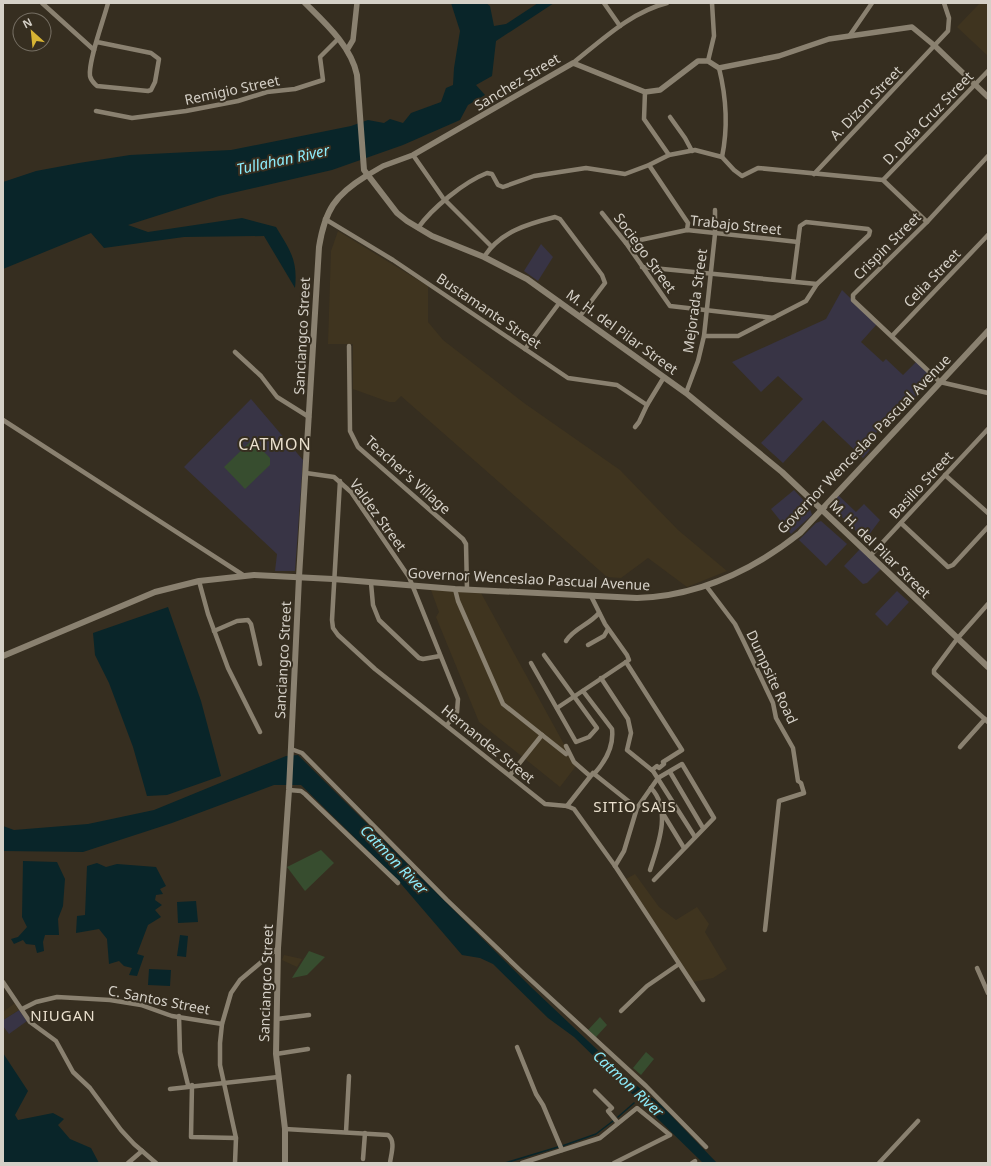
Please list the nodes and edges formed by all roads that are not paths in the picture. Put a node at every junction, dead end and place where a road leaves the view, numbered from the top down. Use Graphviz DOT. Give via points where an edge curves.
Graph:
graph roads {
  1 [pos="42,3"];
  2 [pos="108,3"];
  3 [pos="305,3"];
  4 [pos="357,3"];
  5 [pos="604,3"];
  6 [pos="667,3"];
  7 [pos="712,3"];
  8 [pos="872,3"];
  9 [pos="944,3"];
  10 [pos="620,26"];
  11 [pos="850,36"];
  12 [pos="338,39"];
  13 [pos="97,42"];
  14 [pos="935,46"];
  15 [pos="94,50"];
  16 [pos="347,50"];
  17 [pos="708,61"];
  18 [pos="573,63"];
  19 [pos="719,68"];
  20 [pos="988,71"];
  21 [pos="975,85"];
  22 [pos="645,92"];
  23 [pos="988,97"];
  24 [pos="96,111"];
  25 [pos="670,117"];
  26 [pos="692,151"];
  27 [pos="414,155"];
  28 [pos="669,155"];
  29 [pos="988,156"];
  30 [pos="722,157"];
  31 [pos="649,165"];
  32 [pos="814,174"];
  33 [pos="366,176"];
  34 [pos="883,180"];
  35 [pos="445,200"];
  36 [pos="715,210"];
  37 [pos="602,213"];
  38 [pos="325,219"];
  39 [pos="927,222"];
  40 [pos="418,228"];
  41 [pos="687,230"];
  42 [pos="715,234"];
  43 [pos="988,235"];
  44 [pos="798,242"];
  45 [pos="626,243"];
  46 [pos="491,246"];
  47 [pos="484,257"];
  48 [pos="642,266"];
  49 [pos="710,273"];
  50 [pos="793,281"];
  51 [pos="817,284"];
  52 [pos="560,302"];
  53 [pos="707,311"];
  54 [pos="580,316"];
  55 [pos="774,318"];
  56 [pos="988,331"];
  57 [pos="704,336"];
  58 [pos="892,336"];
  59 [pos="349,346"];
  60 [pos="525,349"];
  61 [pos="235,352"];
  62 [pos="664,377"];
  63 [pos="940,382"];
  64 [pos="686,393"];
  65 [pos="988,393"];
  66 [pos="647,405"];
  67 [pos="309,417"];
  68 [pos="3,420"];
  69 [pos="635,427"];
  70 [pos="988,429"];
  71 [pos="983,434"];
  72 [pos="988,438"];
  73 [pos="306,473"];
  74 [pos="945,476"];
  75 [pos="340,481"];
  76 [pos="821,510"];
  77 [pos="988,513"];
  78 [pos="901,523"];
  79 [pos="988,527"];
  80 [pos="870,556"];
  81 [pos="243,575"];
  82 [pos="299,577"];
  83 [pos="333,579"];
  84 [pos="199,582"];
  85 [pos="371,583"];
  86 [pos="413,585"];
  87 [pos="707,587"];
  88 [pos="455,589"];
  89 [pos="467,589"];
  90 [pos="591,596"];
  91 [pos="988,604"];
  92 [pos="599,613"];
  93 [pos="608,629"];
  94 [pos="214,631"];
  95 [pos="957,639"];
  96 [pos="566,641"];
  97 [pos="588,645"];
  98 [pos="544,655"];
  99 [pos="3,656"];
  100 [pos="440,656"];
  101 [pos="626,662"];
  102 [pos="531,663"];
  103 [pos="260,664"];
  104 [pos="988,667"];
  105 [pos="602,678"];
  106 [pos="583,691"];
  107 [pos="574,697"];
  108 [pos="557,708"];
  109 [pos="986,720"];
  110 [pos="447,725"];
  111 [pos="260,732"];
  112 [pos="542,735"];
  113 [pos="566,746"];
  114 [pos="960,747"];
  115 [pos="291,749"];
  116 [pos="566,754"];
  117 [pos="652,770"];
  118 [pos="670,772"];
  119 [pos="510,775"];
  120 [pos="592,775"];
  121 [pos="658,778"];
  122 [pos="289,788"];
  123 [pos="651,788"];
  124 [pos="567,806"];
  125 [pos="637,808"];
  126 [pos="661,810"];
  127 [pos="703,828"];
  128 [pos="695,837"];
  129 [pos="684,848"];
  130 [pos="615,866"];
  131 [pos="650,870"];
  132 [pos="654,880"];
  133 [pos="398,883"];
  134 [pos="765,930"];
  135 [pos="278,948"];
  136 [pos="679,964"];
  137 [pos="977,968"];
  138 [pos="3,982"];
  139 [pos="988,993"];
  140 [pos="703,1000"];
  141 [pos="22,1009"];
  142 [pos="621,1011"];
  143 [pos="309,1015"];
  144 [pos="179,1016"];
  145 [pos="277,1019"];
  146 [pos="222,1024"];
  147 [pos="517,1047"];
  148 [pos="308,1049"];
  149 [pos="276,1054"];
  150 [pos="349,1076"];
  151 [pos="278,1077"];
  152 [pos="224,1083"];
  153 [pos="190,1085"];
  154 [pos="170,1088"];
  155 [pos="595,1091"];
  156 [pos="918,1121"];
  157 [pos="618,1123"];
  158 [pos="286,1129"];
  159 [pos="346,1132"];
  160 [pos="365,1133"];
  161 [pos="236,1138"];
  162 [pos="706,1147"];
  163 [pos="562,1150"];
  164 [pos="142,1151"];
  165 [pos="363,1159"];
  166 [pos="128,1163"];
  167 [pos="156,1163"];
  168 [pos="236,1163"];
  169 [pos="285,1163"];
  170 [pos="390,1163"];
  171 [pos="522,1163"];
  172 [pos="614,1163"];
  173 [pos="879,1163"];
  1 -- 15 [label="street"];
  2 -- 13 [label="street"];
  3 -- 12 [label="main road, M. H. del Pilar Street"];
  4 -- 16 [label="street" via="353,40"];
  5 -- 10 [label="street"];
  6 -- 10 [label="street" via="642,12"];
  7 -- 17 [label="street" via="714,36"];
  8 -- 11 [label="street"];
  9 -- 14 [label="street, A. Dizon Street" via="950,26"];
  10 -- 18 [label="street"];
  11 -- 14 [label="street" via="912,27"];
  11 -- 19 [label="street" via="829,39 779,56"];
  12 -- 16 [label="main road, M. H. del Pilar Street"];
  12 -- 24 [label="street, Remigio Street" via="320,57 323,80 303,87 267,92 238,101 174,113 132,118"];
  13 -- 15 [label="street"];
  13 -- 15 [label="street" via="151,53 159,59 151,90 97,86 92,82 90,74"];
  14 -- 21 [label="street"];
  14 -- 32 [label="street, A. Dizon Street"];
  16 -- 33 [label="main road, M. H. del Pilar Street" via="354,60 358,75 362,161"];
  17 -- 19 [label="street"];
  17 -- 22 [label="street" via="693,64 660,90"];
  18 -- 22 [label="street, Sanchez Street"];
  18 -- 27 [label="street, Sanchez Street"];
  19 -- 30 [label="street" via="725,108"];
  20 -- 21 [label="street, D. Dela Cruz Street"];
  21 -- 23 [label="street"];
  21 -- 34 [label="street, D. Dela Cruz Street"];
  22 -- 28 [label="street" via="644,119"];
  25 -- 26 [label="street"];
  26 -- 28 [label="street"];
  26 -- 30 [label="street"];
  27 -- 33 [label="street, Sanchez Street" via="383,166"];
  27 -- 35 [label="street"];
  28 -- 31 [label="street"];
  29 -- 39 [label="street, Crispin Street"];
  30 -- 32 [label="street" via="742,176 758,168"];
  31 -- 35 [label="street" via="634,172 619,174 586,168 534,176 503,187 498,185 492,174 487,173"];
  31 -- 41 [label="street" via="688,223"];
  32 -- 34 [label="street"];
  33 -- 38 [label="main road, Sanciangco Street" via="339,196"];
  33 -- 40 [label="main road, M. H. del Pilar Street" via="397,213"];
  34 -- 39 [label="street"];
  35 -- 40 [label="street"];
  35 -- 46 [label="street"];
  36 -- 42 [label="street, Mejorada Street"];
  37 -- 45 [label="street, Sociego Street"];
  38 -- 60 [label="street, Bustamante Street" via="393,260"];
  38 -- 67 [label="main road, Sanciangco Street" via="319,247"];
  39 -- 58 [label="street, Crispin Street" via="853,294 853,300"];
  40 -- 47 [label="main road, M. H. del Pilar Street"];
  41 -- 42 [label="street, Trabajo Street"];
  41 -- 45 [label="street, Trabajo Street"];
  42 -- 44 [label="street, Trabajo Street"];
  42 -- 49 [label="street, Mejorada Street"];
  43 -- 58 [label="street, Celia Street"];
  44 -- 50 [label="street"];
  44 -- 51 [label="street" via="802,224 806,222 870,231 869,235"];
  45 -- 48 [label="street, Sociego Street"];
  46 -- 47 [label="street"];
  46 -- 54 [label="street" via="510,232 555,217 560,219 606,283"];
  47 -- 52 [label="main road, M. H. del Pilar Street" via="526,279"];
  48 -- 49 [label="street"];
  48 -- 53 [label="street, Sociego Street" via="670,306"];
  49 -- 50 [label="street"];
  49 -- 53 [label="street, Mejorada Street"];
  50 -- 51 [label="street"];
  51 -- 55 [label="street" via="806,301"];
  52 -- 54 [label="main road, M. H. del Pilar Street"];
  52 -- 60 [label="street"];
  53 -- 55 [label="street"];
  53 -- 57 [label="street, Mejorada Street"];
  54 -- 62 [label="main road, M. H. del Pilar Street"];
  55 -- 57 [label="street" via="738,336"];
  56 -- 63 [label="main road, Governor Wenceslao Pascual Avenue"];
  57 -- 64 [label="street, Mejorada Street"];
  58 -- 63 [label="street, Crispin Street"];
  59 -- 89 [label="street, Teacher's Village" via="350,431 353,440 463,539 466,544"];
  60 -- 66 [label="street, Bustamante Street" via="568,378 617,385"];
  61 -- 67 [label="street" via="261,376 277,397"];
  62 -- 64 [label="main road, M. H. del Pilar Street"];
  62 -- 66 [label="street"];
  63 -- 65 [label="street"];
  63 -- 76 [label="main road, Governor Wenceslao Pascual Avenue"];
  64 -- 76 [label="main road, M. H. del Pilar Street" via="782,472"];
  66 -- 69 [label="street"];
  67 -- 73 [label="main road, Sanciangco Street"];
  68 -- 81 [label="street"];
  70 -- 71 [label="street, Basilio Street"];
  71 -- 72 [label="street"];
  71 -- 74 [label="street, Basilio Street"];
  73 -- 75 [label="street, Valdez Street" via="334,477"];
  73 -- 82 [label="main road, Sanciangco Street"];
  74 -- 77 [label="street"];
  74 -- 78 [label="street, Basilio Street"];
  75 -- 83 [label="street, Hernandez Street"];
  75 -- 86 [label="street, Valdez Street" via="351,492"];
  76 -- 80 [label="main road, M. H. del Pilar Street"];
  76 -- 87 [label="main road, Governor Wenceslao Pascual Avenue" via="800,533 765,559"];
  78 -- 79 [label="street" via="948,567 953,565"];
  78 -- 80 [label="street, Basilio Street"];
  80 -- 95 [label="main road, M. H. del Pilar Street"];
  81 -- 82 [label="main road, Governor Wenceslao Pascual Avenue"];
  81 -- 84 [label="main road, Governor Wenceslao Pascual Avenue"];
  82 -- 83 [label="main road, Governor Wenceslao Pascual Avenue"];
  82 -- 115 [label="main road, Sanciangco Street"];
  83 -- 85 [label="main road, Governor Wenceslao Pascual Avenue"];
  83 -- 110 [label="street, Hernandez Street" via="332,623 336,633 375,669"];
  84 -- 94 [label="street"];
  84 -- 99 [label="main road, Governor Wenceslao Pascual Avenue" via="155,592"];
  85 -- 86 [label="main road, Governor Wenceslao Pascual Avenue"];
  85 -- 100 [label="street" via="375,612 383,626 418,658"];
  86 -- 88 [label="main road, Governor Wenceslao Pascual Avenue"];
  86 -- 100 [label="street, Valdez Street"];
  87 -- 90 [label="main road, Governor Wenceslao Pascual Avenue" via="649,598"];
  87 -- 134 [label="street, Dumpsite Road" via="738,630 773,703 776,718 793,748 798,781 801,783 803,795 779,801"];
  88 -- 89 [label="main road, Governor Wenceslao Pascual Avenue"];
  88 -- 112 [label="street" via="503,704"];
  89 -- 90 [label="main road, Governor Wenceslao Pascual Avenue"];
  90 -- 92 [label="street"];
  91 -- 95 [label="street"];
  92 -- 93 [label="street"];
  92 -- 96 [label="street" via="591,622 570,634"];
  93 -- 97 [label="street" via="604,636"];
  93 -- 101 [label="street" via="627,654 629,660"];
  94 -- 103 [label="street" via="237,621 248,620"];
  94 -- 111 [label="street" via="228,668"];
  95 -- 104 [label="main road, M. H. del Pilar Street"];
  95 -- 109 [label="street" via="934,667 934,673"];
  98 -- 107 [label="street"];
  100 -- 110 [label="street, Valdez Street" via="459,706"];
  101 -- 105 [label="street"];
  101 -- 117 [label="street" via="682,750 663,762 659,768 657,766"];
  102 -- 108 [label="street"];
  105 -- 106 [label="street"];
  105 -- 117 [label="street" via="628,719 631,733 627,750"];
  106 -- 107 [label="street"];
  106 -- 120 [label="street" via="612,729 605,762"];
  107 -- 108 [label="street"];
  107 -- 108 [label="street" via="597,728 589,737 576,742"];
  109 -- 114 [label="street"];
  110 -- 119 [label="street, Hernandez Street"];
  112 -- 116 [label="street"];
  112 -- 119 [label="street"];
  113 -- 120 [label="street" via="574,762"];
  115 -- 122 [label="main road, Sanciangco Street"];
  115 -- 162 [label="street" via="302,753 447,900 646,1086"];
  117 -- 121 [label="street"];
  118 -- 121 [label="street"];
  118 -- 127 [label="street"];
  118 -- 127 [label="street" via="682,764 685,767 714,818"];
  119 -- 124 [label="street, Hernandez Street" via="545,804"];
  120 -- 124 [label="street"];
  120 -- 125 [label="street"];
  121 -- 123 [label="street"];
  121 -- 128 [label="street"];
  122 -- 133 [label="street" via="305,794"];
  122 -- 135 [label="main road, Sanciangco Street"];
  123 -- 125 [label="street"];
  123 -- 126 [label="street" via="661,801"];
  124 -- 130 [label="street" via="574,809"];
  125 -- 130 [label="street" via="624,851"];
  126 -- 129 [label="street"];
  126 -- 131 [label="street" via="661,837"];
  127 -- 128 [label="street"];
  128 -- 129 [label="street"];
  129 -- 132 [label="street"];
  130 -- 136 [label="street"];
  135 -- 145 [label="main road, Sanciangco Street"];
  135 -- 146 [label="street" via="240,980 231,993"];
  136 -- 140 [label="street"];
  136 -- 142 [label="street" via="647,986"];
  137 -- 139 [label="street"];
  138 -- 141 [label="street"];
  141 -- 144 [label="street, C. Santos Street" via="57,997 110,1000 141,1005 164,1014"];
  141 -- 164 [label="street" via="30,1022 56,1041 73,1072 90,1088 116,1125"];
  143 -- 145 [label="street"];
  144 -- 146 [label="street, C. Santos Street"];
  144 -- 153 [label="street" via="180,1052"];
  145 -- 149 [label="main road, Sanciangco Street"];
  146 -- 152 [label="street" via="220,1065"];
  147 -- 163 [label="street"];
  148 -- 149 [label="street"];
  149 -- 151 [label="main road, Sanciangco Street"];
  150 -- 159 [label="street"];
  151 -- 152 [label="street"];
  151 -- 158 [label="main road, Sanciangco Street"];
  152 -- 153 [label="street"];
  152 -- 161 [label="street"];
  153 -- 154 [label="street"];
  153 -- 161 [label="street" via="191,1137"];
  155 -- 157 [label="street" via="612,1108 608,1111"];
  156 -- 173 [label="street"];
  157 -- 163 [label="street" via="600,1138"];
  157 -- 172 [label="street" via="636,1108 670,1135"];
  158 -- 159 [label="street"];
  158 -- 169 [label="main road, Sanciangco Street"];
  159 -- 160 [label="street"];
  160 -- 165 [label="street"];
  160 -- 170 [label="street" via="383,1133 391,1137"];
  161 -- 168 [label="street"];
  163 -- 171 [label="street"];
  164 -- 166 [label="street"];
  164 -- 167 [label="street"];
}
